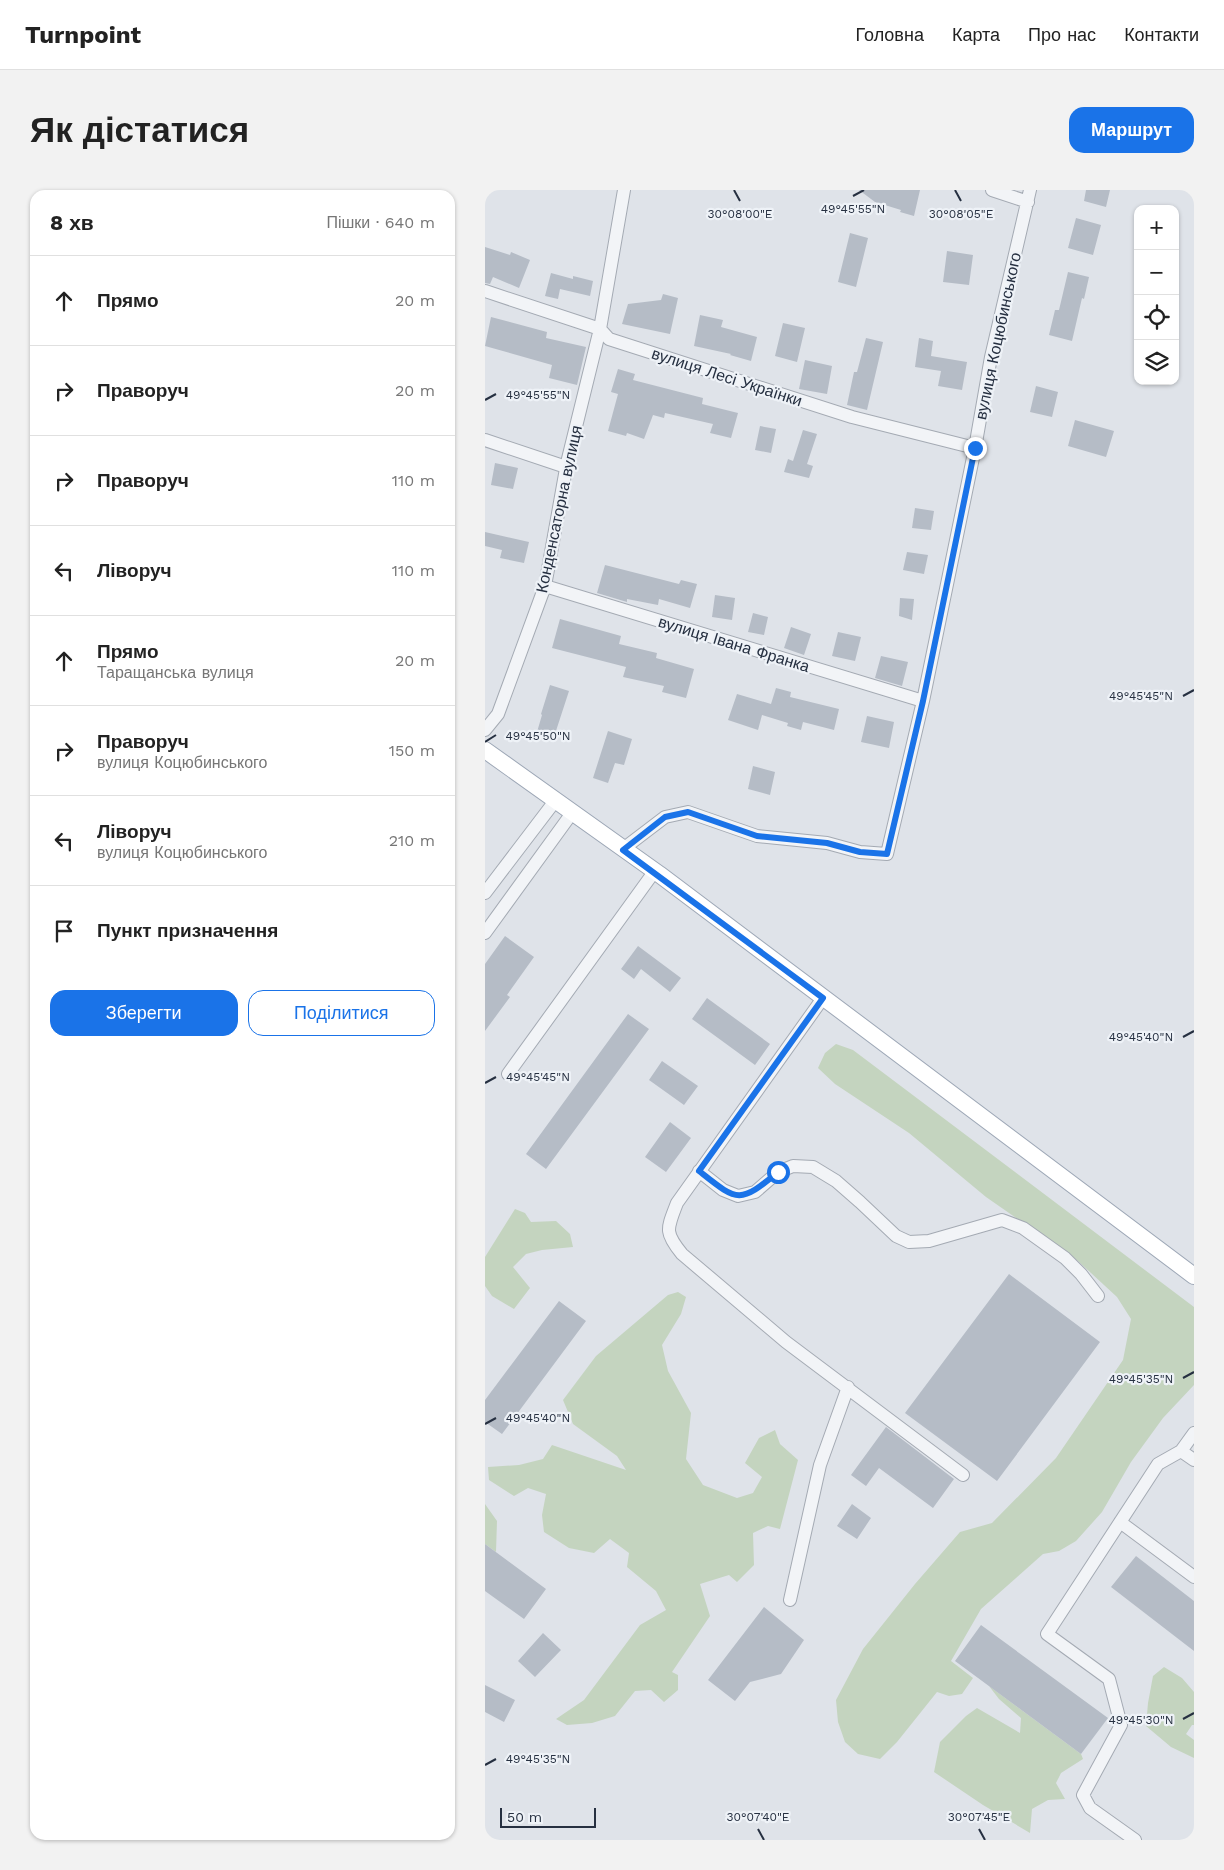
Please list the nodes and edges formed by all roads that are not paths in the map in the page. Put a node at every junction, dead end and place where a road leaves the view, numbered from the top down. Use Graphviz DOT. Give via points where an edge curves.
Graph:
graph roads {
  1 [pos="624,190"];
  2 [pos="992,190"];
  3 [pos="1029,196"];
  4 [pos="485,291"];
  5 [pos="600,329"];
  6 [pos="485,440"];
  7 [pos="975,448"];
  8 [pos="567,467"];
  9 [pos="545,586"];
  10 [pos="923,701"];
  11 [pos="485,730"];
  12 [pos="485,750"];
  13 [pos="555,800"];
  14 [pos="572,813"];
  15 [pos="623,850"];
  16 [pos="657,873"];
  17 [pos="485,893"];
  18 [pos="485,933"];
  19 [pos="823,998"];
  20 [pos="508,1074"];
  21 [pos="699,1171"];
  22 [pos="1194,1276"];
  23 [pos="1098,1296"];
  24 [pos="848,1387"];
  25 [pos="1194,1433"];
  26 [pos="1181,1451"];
  27 [pos="1194,1460"];
  28 [pos="963,1475"];
  29 [pos="1120,1522"];
  30 [pos="1194,1577"];
  31 [pos="789,1600"];
  32 [pos="1135,1840"];
  1 -- 5 [label="street, Конденсаторна вулиця"];
  2 -- 3 [label="street"];
  3 -- 7 [label="street, вулиця Коцюбинського" via="991,357"];
  4 -- 5 [label="street, вулиця Лесі Українки"];
  5 -- 7 [label="street, вулиця Лесі Українки" via="609,339 743,383 851,417"];
  5 -- 8 [label="street, Конденсаторна вулиця"];
  6 -- 8 [label="street"];
  7 -- 10 [label="street, вулиця Коцюбинського"];
  8 -- 9 [label="street, Конденсаторна вулиця"];
  9 -- 10 [label="street, вулиця Івана Франка"];
  9 -- 11 [label="street, Конденсаторна вулиця" via="499,714"];
  10 -- 15 [label="street, вулиця Коцюбинського" via="887,854 860,852 827,843 757,836 688,812 665,817"];
  12 -- 13 [label="main road"];
  13 -- 14 [label="main road"];
  13 -- 17 [label="street"];
  14 -- 15 [label="main road"];
  14 -- 18 [label="street"];
  15 -- 16 [label="main road"];
  16 -- 19 [label="main road"];
  16 -- 20 [label="street"];
  19 -- 21 [label="street"];
  19 -- 22 [label="main road"];
  21 -- 23 [label="street" via="723,1190 738,1196 755,1192 778,1172 793,1166 813,1167 836,1181 896,1236 909,1242 929,1241 1001,1220 1023,1228 1065,1258"];
  21 -- 24 [label="street" via="677,1203 668,1226 671,1240 682,1254 786,1342"];
  24 -- 28 [label="street"];
  24 -- 31 [label="street" via="819,1465"];
  25 -- 26 [label="street"];
  26 -- 27 [label="street"];
  26 -- 29 [label="street" via="1158,1464"];
  29 -- 30 [label="street"];
  29 -- 32 [label="street" via="1047,1634 1109,1679 1121,1725 1083,1795 1090,1808"];
}
